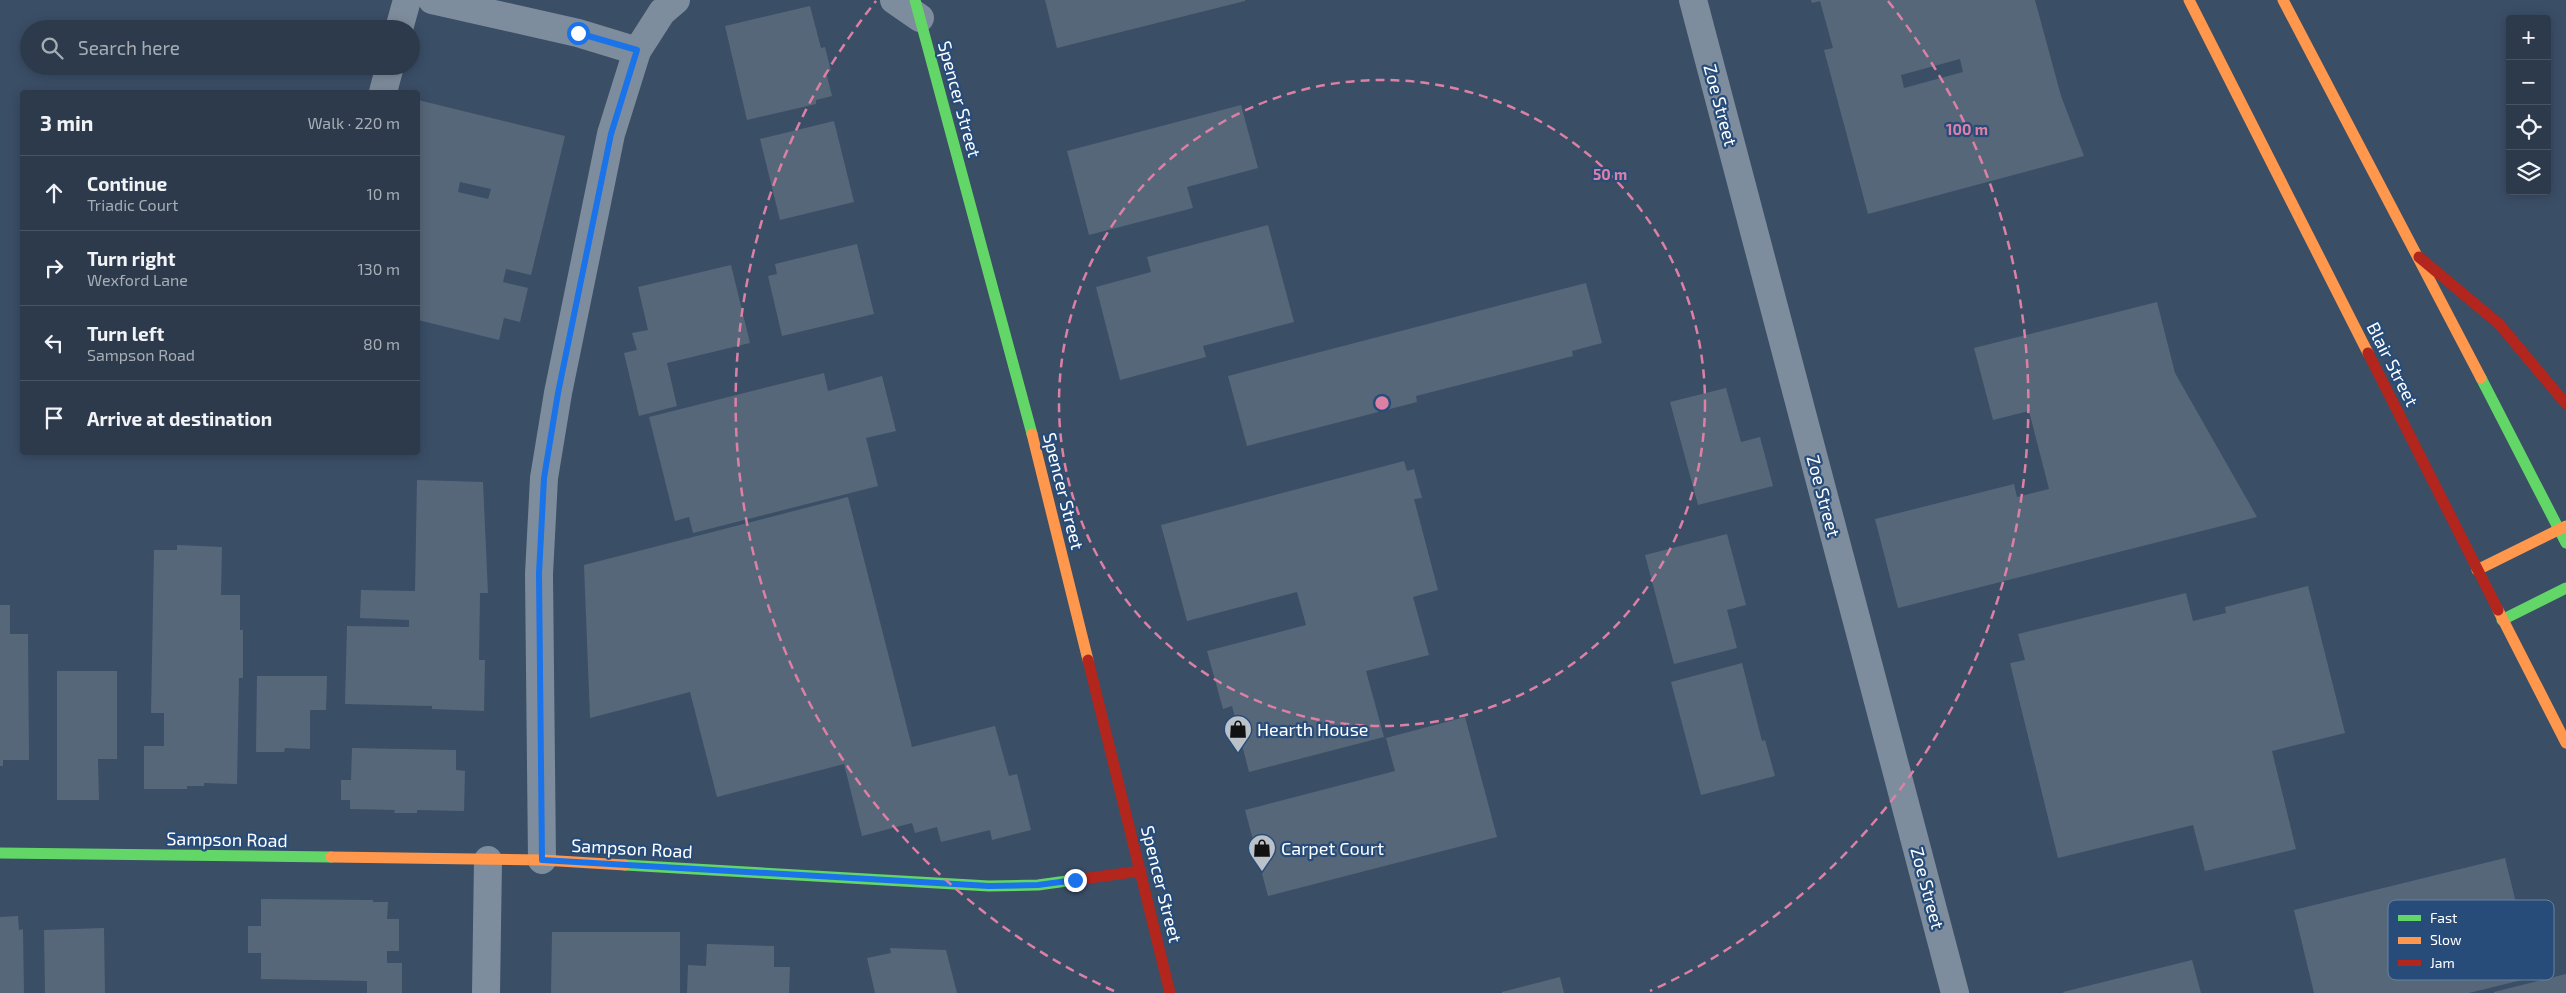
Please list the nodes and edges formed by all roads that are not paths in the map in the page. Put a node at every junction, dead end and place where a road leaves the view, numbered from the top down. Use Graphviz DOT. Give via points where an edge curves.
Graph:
graph roads {
  1 [pos="407,0"];
  2 [pos="432,0"];
  3 [pos="676,0"];
  4 [pos="894,0"];
  5 [pos="1693,0"];
  6 [pos="2189,0"];
  7 [pos="2283,0"];
  8 [pos="917,9"];
  9 [pos="401,20"];
  10 [pos="637,50"];
  11 [pos="388,75"];
  12 [pos="384,90"];
  13 [pos="2419,258"];
  14 [pos="2566,404"];
  15 [pos="2562,527"];
  16 [pos="2566,543"];
  17 [pos="2477,570"];
  18 [pos="2566,588"];
  19 [pos="2502,620"];
  20 [pos="2566,743"];
  21 [pos="0,853"];
  22 [pos="488,860"];
  23 [pos="542,860"];
  24 [pos="1141,871"];
  25 [pos="486,993"];
  26 [pos="1170,993"];
  27 [pos="1955,993"];
  1 -- 9 [label="street"];
  2 -- 10 [label="street" via="578,33"];
  3 -- 10 [label="street" via="662,12"];
  4 -- 8 [label="street"];
  5 -- 27 [label="street, Zoe Street"];
  6 -- 17 [label="main road, Blair Street"];
  7 -- 13 [label="main road"];
  8 -- 24 [label="main road, Spencer Street" via="1012,353"];
  10 -- 23 [label="street" via="611,134 558,393 544,478 539,574"];
  11 -- 12 [label="street"];
  13 -- 14 [label="main road" via="2499,324"];
  13 -- 15 [label="main road"];
  15 -- 16 [label="main road"];
  15 -- 17 [label="main road"];
  17 -- 19 [label="main road, Blair Street"];
  18 -- 19 [label="main road"];
  19 -- 20 [label="main road, Blair Street"];
  21 -- 22 [label="main road, Sampson Road"];
  22 -- 23 [label="main road, Sampson Road"];
  22 -- 25 [label="street"];
  23 -- 24 [label="main road, Sampson Road" via="989,886 1038,885"];
  24 -- 26 [label="main road, Spencer Street"];
}
